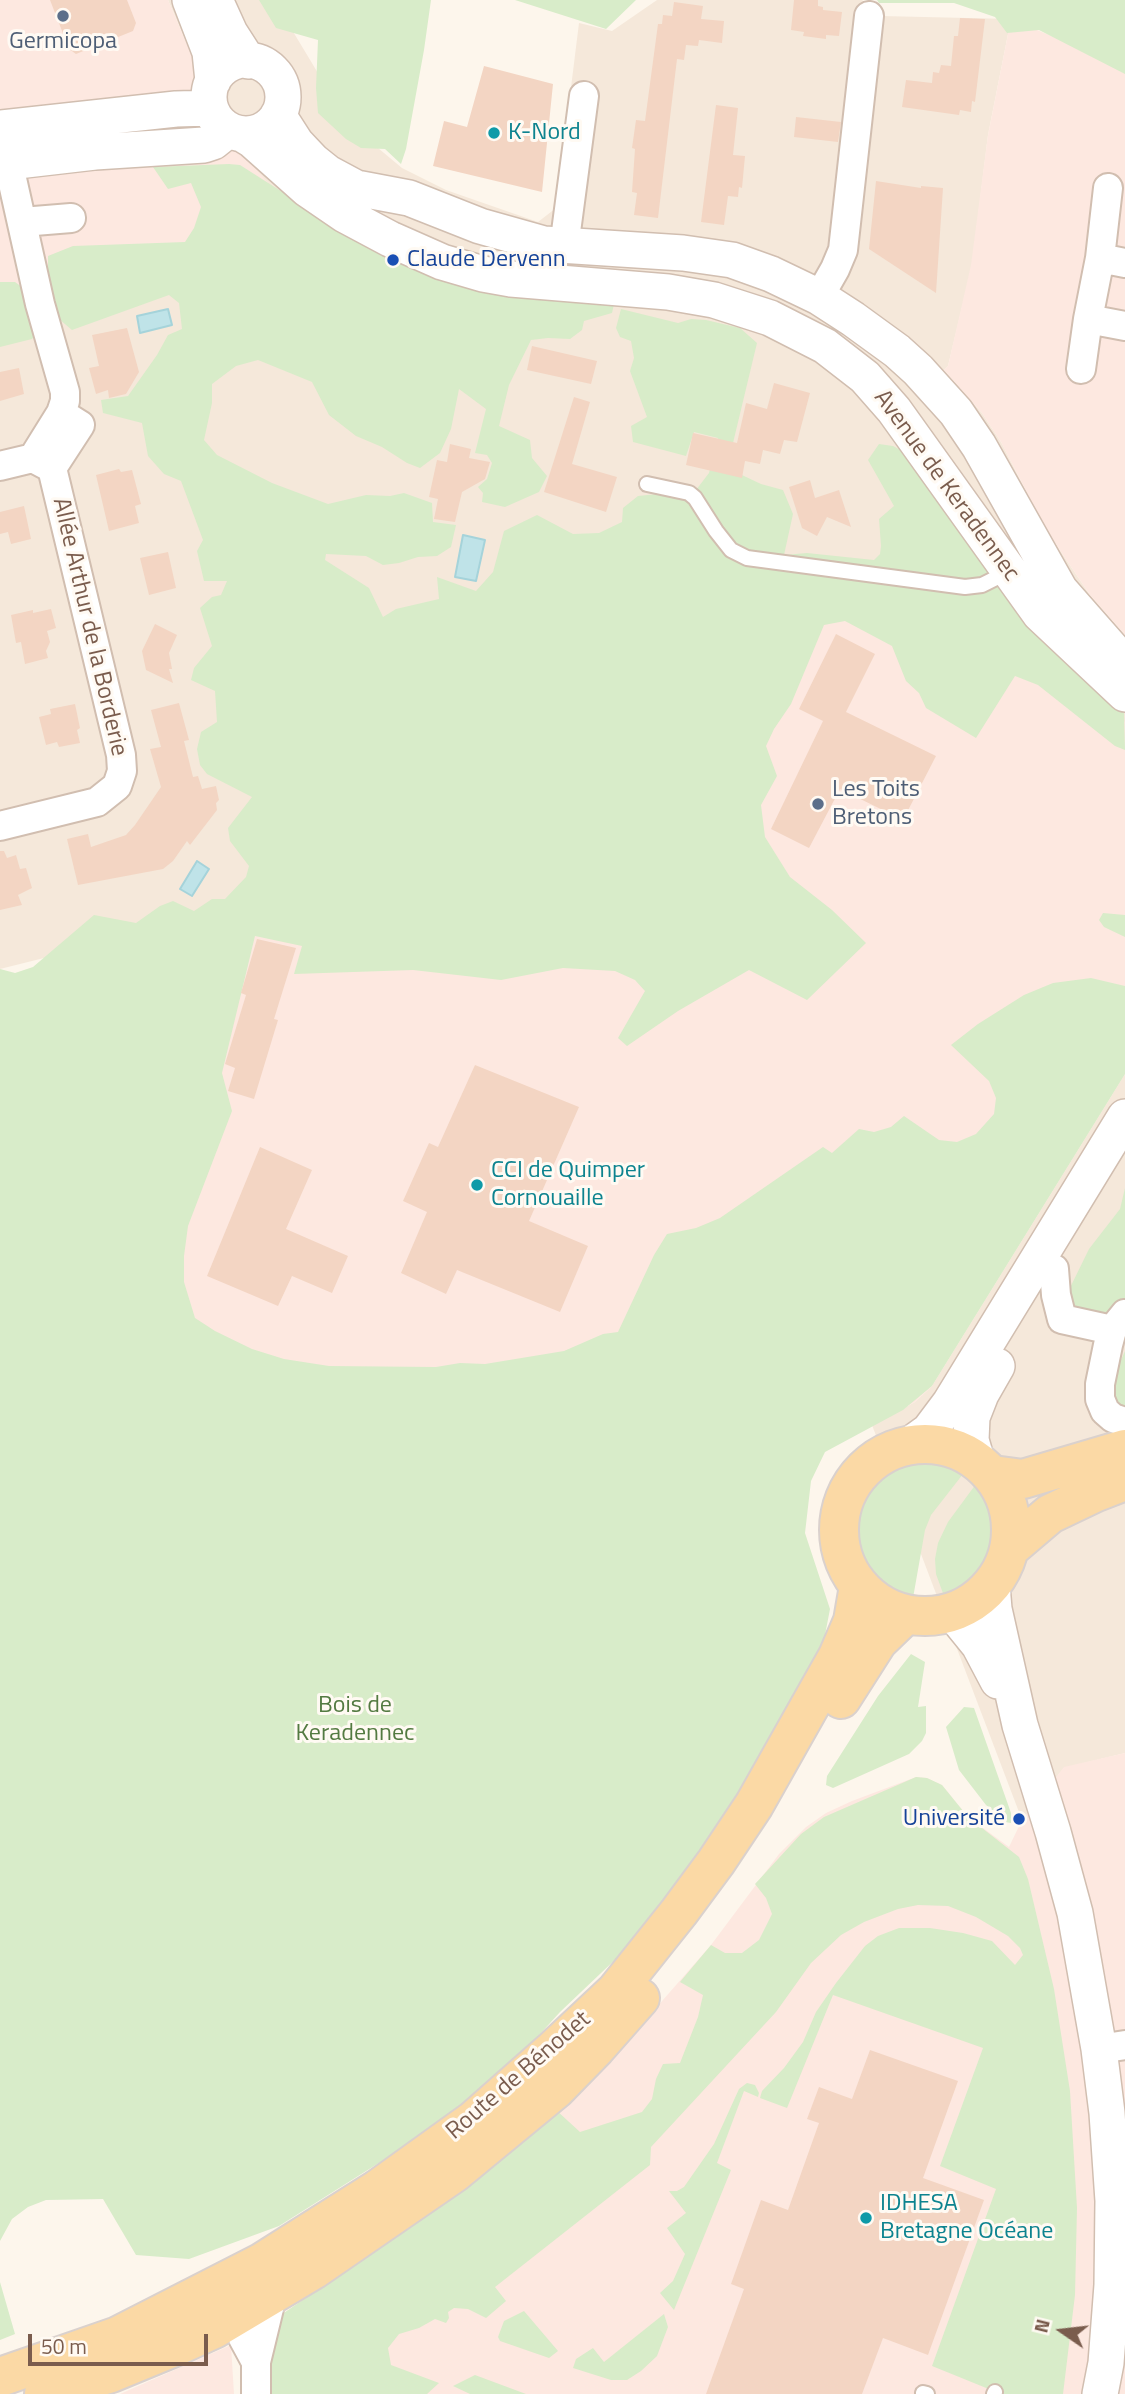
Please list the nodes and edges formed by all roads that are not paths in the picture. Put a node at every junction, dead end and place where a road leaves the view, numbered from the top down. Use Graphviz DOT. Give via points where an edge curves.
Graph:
graph roads {
  1 [pos="191,0"];
  2 [pos="215,0"];
  3 [pos="869,16"];
  4 [pos="248,61"];
  5 [pos="584,96"];
  6 [pos="223,113"];
  7 [pos="278,115"];
  8 [pos="0,128"];
  9 [pos="5,163"];
  10 [pos="1108,188"];
  11 [pos="71,218"];
  12 [pos="22,222"];
  13 [pos="564,247"];
  14 [pos="1112,260"];
  15 [pos="819,297"];
  16 [pos="1088,319"];
  17 [pos="1125,327"];
  18 [pos="1081,369"];
  19 [pos="42,463"];
  20 [pos="0,466"];
  21 [pos="647,484"];
  22 [pos="1038,553"];
  23 [pos="1008,572"];
  24 [pos="1125,664"];
  25 [pos="1125,694"];
  26 [pos="0,826"];
  27 [pos="1125,1117"];
  28 [pos="1125,1155"];
  29 [pos="1054,1269"];
  30 [pos="1119,1322"];
  31 [pos="1125,1422"];
  32 [pos="911,1444"];
  33 [pos="1125,1449"];
  34 [pos="985,1468"];
  35 [pos="1125,1481"];
  36 [pos="1010,1548"];
  37 [pos="992,1585"];
  38 [pos="859,1586"];
  39 [pos="953,1612"];
  40 [pos="905,1615"];
  41 [pos="1020,1725"];
  42 [pos="1112,2047"];
  43 [pos="260,2283"];
  44 [pos="239,2315"];
  45 [pos="256,2362"];
  46 [pos="36,2377"];
  47 [pos="1105,2384"];
  48 [pos="256,2394"];
  1 -- 6 [label="street" via="210,52"];
  2 -- 4 [label="street"];
  3 -- 15 [label="street" via="843,250"];
  4 -- 6 [label="street" via="219,71"];
  4 -- 7 [label="street" via="265,66 280,84 283,96"];
  5 -- 13 [label="street"];
  6 -- 7 [label="street" via="261,131"];
  6 -- 8 [label="street" via="176,109"];
  6 -- 9 [label="street" via="213,142 204,145"];
  6 -- 23 [label="street, Avenue de Keradennec" via="307,189 345,215 459,268 511,279 695,296 751,311 807,336 837,354 879,392"];
  7 -- 13 [label="street, Avenue de Keradennec" via="296,143 328,173 356,188 409,198 525,240"];
  8 -- 9 [label="street"];
  9 -- 12 [label="street"];
  10 -- 14 [label="street"];
  11 -- 12 [label="street"];
  12 -- 19 [label="street" via="65,392"];
  13 -- 15 [label="street, Avenue de Keradennec" via="721,258 771,274"];
  14 -- 16 [label="street"];
  15 -- 22 [label="street, Avenue de Keradennec" via="897,351 956,411"];
  16 -- 17 [label="street"];
  16 -- 18 [label="street"];
  19 -- 20 [label="street"];
  19 -- 26 [label="street, Allée Arthur de la Borderie" via="122,771 117,786 97,802"];
  21 -- 23 [label="lane" via="689,493 731,550 747,558 965,587 982,585"];
  22 -- 23 [label="street"];
  22 -- 24 [label="street, Avenue de Keradennec" via="1060,590"];
  23 -- 25 [label="street, Avenue de Keradennec" via="1040,614"];
  27 -- 32 [label="street" via="944,1411 929,1431"];
  28 -- 29 [label="street"];
  29 -- 30 [label="street" via="1062,1319"];
  29 -- 34 [label="street" via="972,1417 971,1440"];
  30 -- 31 [label="street" via="1104,1363 1100,1399 1105,1411"];
  32 -- 34 [label="main road" via="957,1449"];
  32 -- 38 [label="main road" via="885,1453 863,1469 848,1491 839,1517 839,1544 847,1570"];
  33 -- 34 [label="main road" via="1023,1479"];
  34 -- 36 [label="main road" via="1004,1493 1011,1520"];
  35 -- 36 [label="main road" via="1051,1514"];
  36 -- 37 [label="main road"];
  37 -- 39 [label="main road" via="974,1602"];
  37 -- 41 [label="street"];
  38 -- 40 [label="main road" via="879,1604"];
  38 -- 43 [label="main road, Route de Bénodet" via="853,1621 838,1656 754,1805 687,1902 615,1990 474,2120 308,2235"];
  39 -- 40 [label="main road"];
  39 -- 41 [label="street" via="979,1645"];
  40 -- 43 [label="main road, Route de Bénodet" via="878,1641 780,1802 693,1932 556,2090 391,2218"];
  41 -- 42 [label="street"];
  42 -- 47 [label="street" via="1108,2124 1112,2285"];
  43 -- 44 [label="main road, Route de Bénodet"];
  43 -- 45 [label="street"];
  43 -- 46 [label="main road, Route de Bénodet" via="118,2336"];
  44 -- 45 [label="street" via="243,2338"];
  44 -- 46 [label="main road, Route de Bénodet" via="111,2374"];
  45 -- 48 [label="street"];
}
